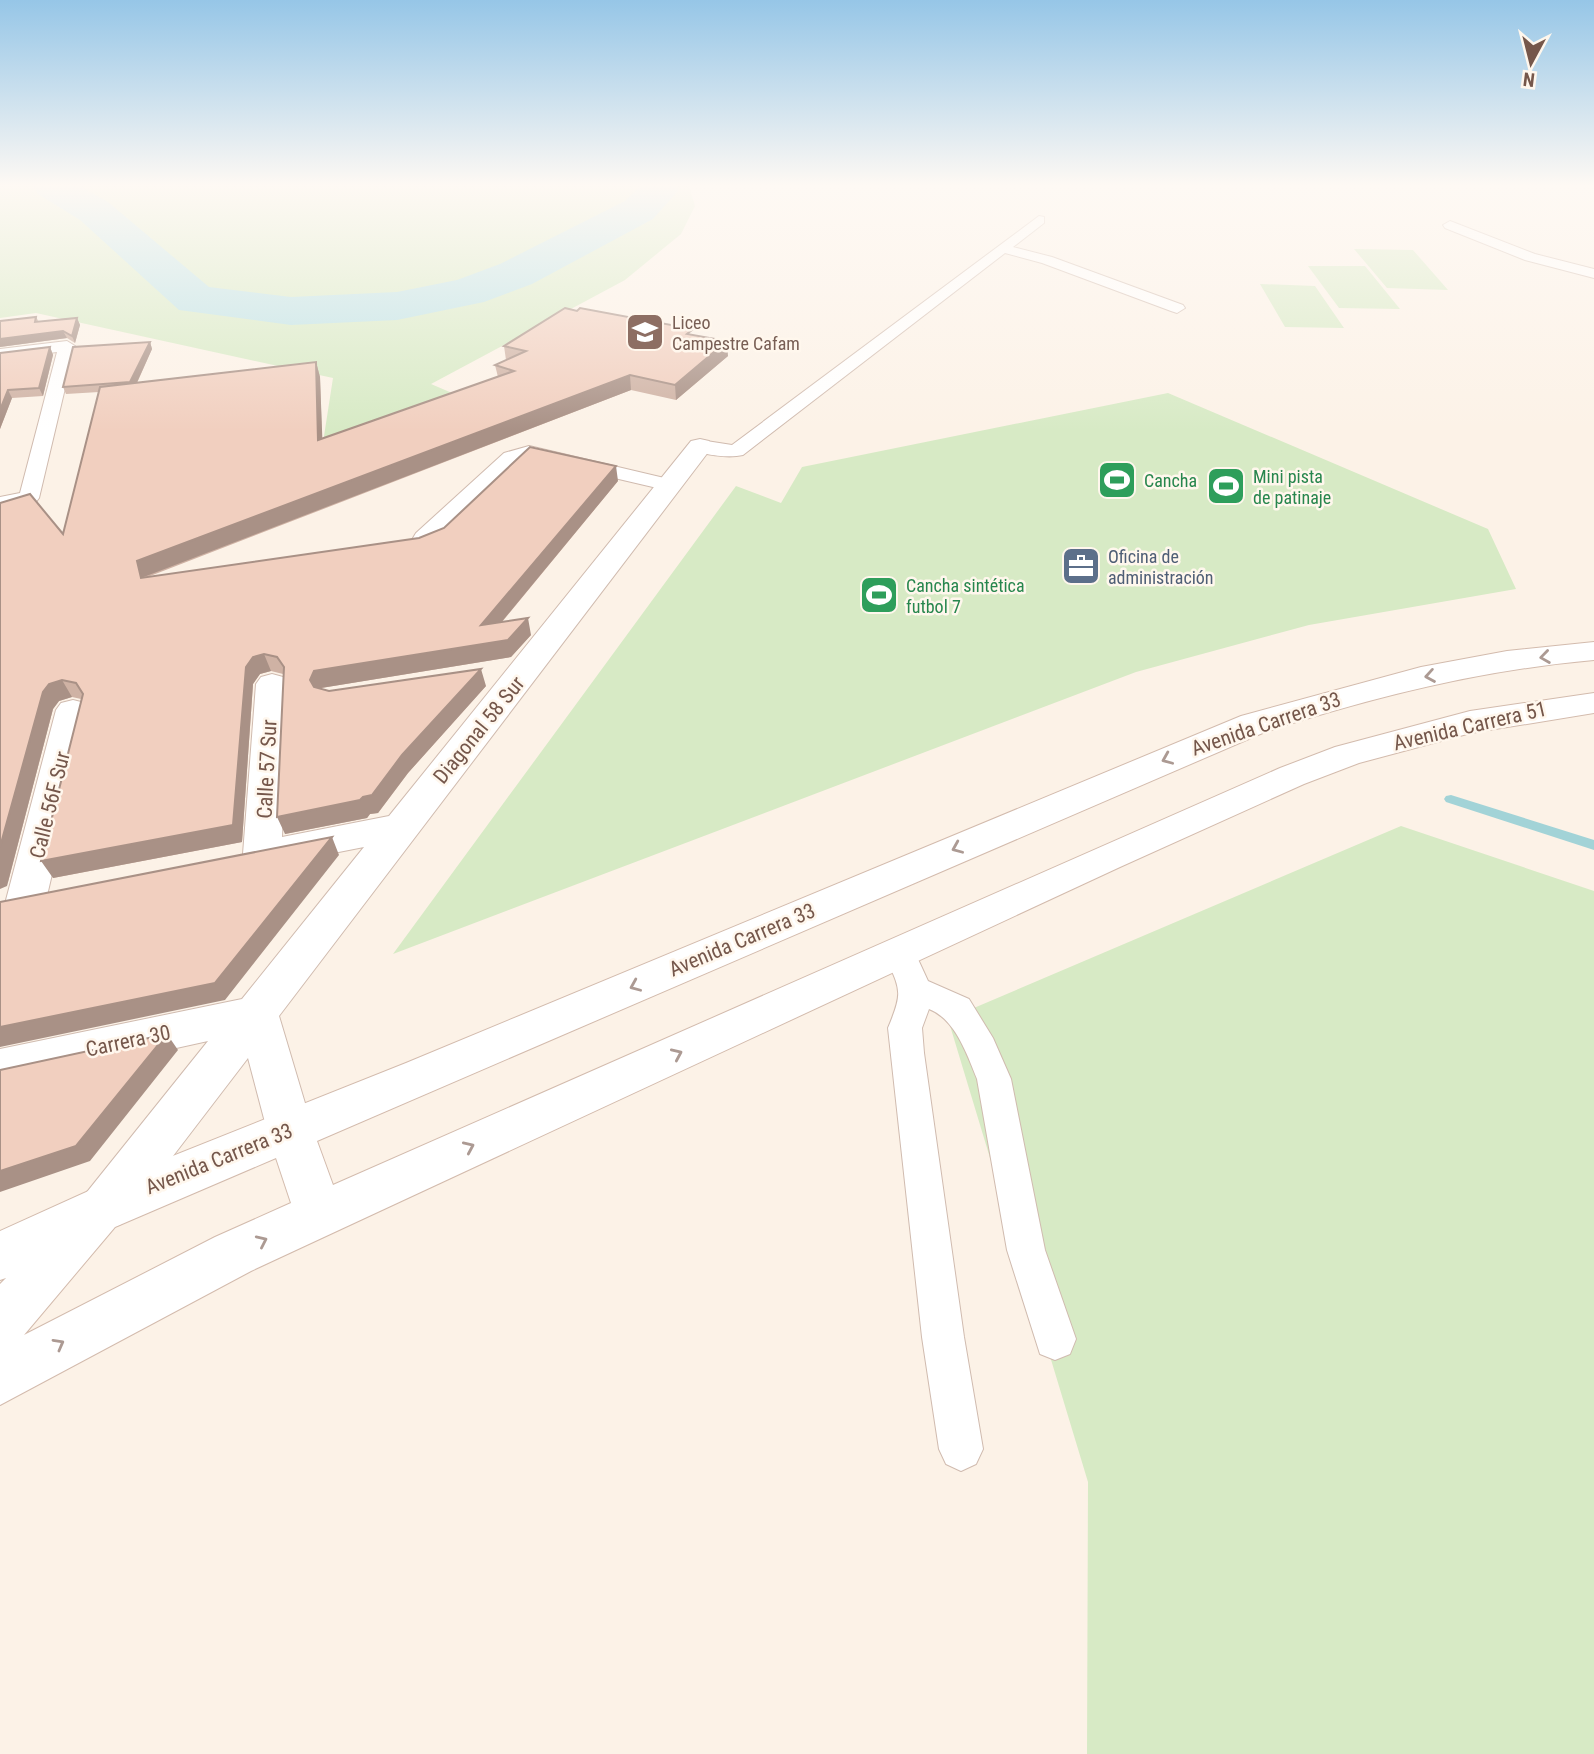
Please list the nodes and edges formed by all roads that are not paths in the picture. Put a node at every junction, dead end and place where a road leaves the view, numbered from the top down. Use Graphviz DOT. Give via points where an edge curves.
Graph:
graph roads {
  1 [pos="976,268"];
  2 [pos="1068,268"];
  3 [pos="1571,268"];
  4 [pos="1594,274"];
  5 [pos="1177,308"];
  6 [pos="0,354"];
  7 [pos="700,446"];
  8 [pos="670,485"];
  9 [pos="0,503"];
  10 [pos="424,538"];
  11 [pos="1594,651"];
  12 [pos="529,667"];
  13 [pos="478,675"];
  14 [pos="272,684"];
  15 [pos="1594,703"];
  16 [pos="73,710"];
  17 [pos="401,827"];
  18 [pos="262,854"];
  19 [pos="223,862"];
  20 [pos="66,892"];
  21 [pos="13,902"];
  22 [pos="908,971"];
  23 [pos="257,1013"];
  24 [pos="0,1068"];
  25 [pos="290,1130"];
  26 [pos="104,1208"];
  27 [pos="319,1215"];
  28 [pos="0,1256"];
  29 [pos="0,1322"];
  30 [pos="1055,1339"];
  31 [pos="0,1378"];
  32 [pos="961,1449"];
  1 -- 7 [label="lane" via="736,451"];
  2 -- 5 [label="lane"];
  3 -- 4 [label="lane"];
  6 -- 9 [label="lane" via="67,346 29,498"];
  7 -- 8 [label="main road, Diagonal 58 Sur"];
  8 -- 10 [label="lane" via="529,452 518,454"];
  8 -- 12 [label="main road, Diagonal 58 Sur"];
  11 -- 25 [label="main road, Avenida Carrera 33, one-way" via="1405,680 1253,724"];
  12 -- 13 [label="main road"];
  12 -- 17 [label="main road, Diagonal 58 Sur"];
  14 -- 18 [label="main road, Calle 57 Sur"];
  15 -- 22 [label="main road, Avenida Carrera 51" via="1470,722 1347,755 1293,776 1119,851"];
  16 -- 21 [label="main road, Calle 56F Sur"];
  17 -- 18 [label="main road"];
  17 -- 23 [label="main road, Diagonal 58 Sur"];
  18 -- 19 [label="main road"];
  20 -- 21 [label="main road"];
  27 -- 22 [label="main road, one-way"];
  22 -- 30 [label="lane" via="957,1008 994,1079 1026,1250"];
  22 -- 32 [label="lane" via="916,1000 905,1028 906,1052"];
  23 -- 24 [label="main road, Carrera 30"];
  23 -- 25 [label="main road"];
  23 -- 26 [label="main road, Diagonal 58 Sur"];
  25 -- 26 [label="main road, Avenida Carrera 33"];
  25 -- 27 [label="main road"];
  26 -- 28 [label="main road, Avenida Carrera 33"];
  26 -- 29 [label="main road, Diagonal 58 Sur"];
  31 -- 27 [label="main road, one-way" via="117,1313"];
}
